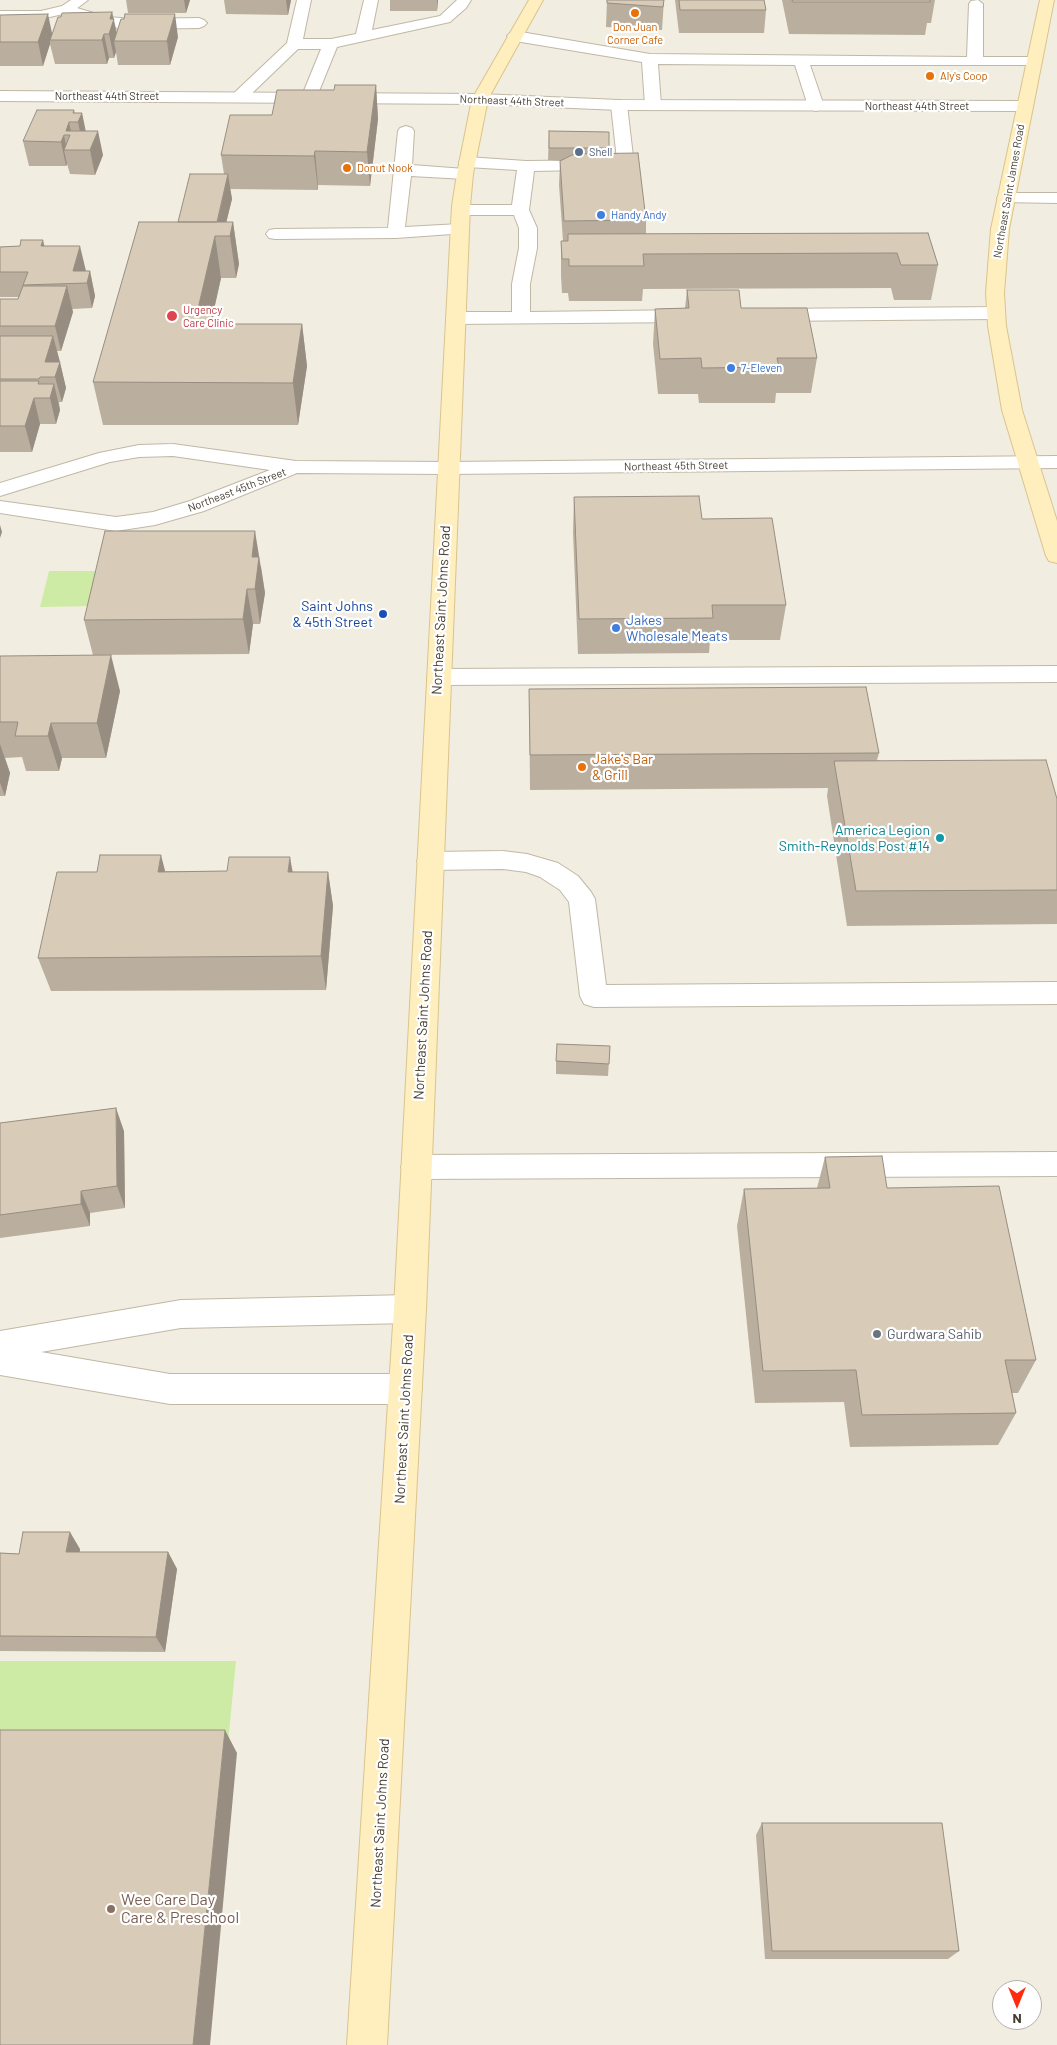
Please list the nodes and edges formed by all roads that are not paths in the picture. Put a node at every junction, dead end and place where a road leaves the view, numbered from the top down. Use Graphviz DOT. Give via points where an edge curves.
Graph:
graph roads {
  1 [pos="81,0"];
  2 [pos="304,0"];
  3 [pos="371,0"];
  4 [pos="464,0"];
  5 [pos="536,0"];
  6 [pos="1047,0"];
  7 [pos="976,4"];
  8 [pos="67,9"];
  9 [pos="0,15"];
  10 [pos="198,23"];
  11 [pos="516,36"];
  12 [pos="363,37"];
  13 [pos="294,44"];
  14 [pos="331,44"];
  15 [pos="650,59"];
  16 [pos="801,60"];
  17 [pos="975,61"];
  18 [pos="1034,62"];
  19 [pos="0,96"];
  20 [pos="239,97"];
  21 [pos="309,98"];
  22 [pos="480,99"];
  23 [pos="619,105"];
  24 [pos="653,105"];
  25 [pos="816,106"];
  26 [pos="1025,106"];
  27 [pos="406,131"];
  28 [pos="526,166"];
  29 [pos="466,168"];
  30 [pos="403,170"];
  31 [pos="1006,198"];
  32 [pos="1057,198"];
  33 [pos="461,210"];
  34 [pos="520,210"];
  35 [pos="460,229"];
  36 [pos="396,233"];
  37 [pos="275,234"];
  38 [pos="996,313"];
  39 [pos="708,315"];
  40 [pos="748,315"];
  41 [pos="521,317"];
  42 [pos="455,318"];
  43 [pos="1028,462"];
  44 [pos="1057,462"];
  45 [pos="296,467"];
  46 [pos="448,468"];
  47 [pos="0,490"];
  48 [pos="0,507"];
  49 [pos="1057,556"];
  50 [pos="1057,674"];
  51 [pos="439,677"];
  52 [pos="430,861"];
  53 [pos="1057,993"];
  54 [pos="1057,1164"];
  55 [pos="416,1167"];
  56 [pos="410,1309"];
  57 [pos="0,1345"];
  58 [pos="0,1360"];
  59 [pos="406,1390"];
  60 [pos="367,2045"];
  1 -- 8 [label="street"];
  2 -- 13 [label="street"];
  3 -- 12 [label="street"];
  4 -- 12 [label="street" via="444,19"];
  5 -- 11 [label="main road, Northeast Saint Johns Road"];
  6 -- 18 [label="main road, Northeast Saint James Road"];
  7 -- 17 [label="street"];
  8 -- 9 [label="street" via="41,15"];
  8 -- 10 [label="street" via="107,22"];
  11 -- 15 [label="street"];
  11 -- 22 [label="main road, Northeast Saint Johns Road"];
  12 -- 14 [label="street"];
  13 -- 14 [label="street"];
  13 -- 20 [label="street"];
  14 -- 21 [label="street"];
  15 -- 16 [label="street"];
  15 -- 24 [label="street"];
  16 -- 17 [label="street"];
  16 -- 25 [label="street"];
  17 -- 18 [label="street"];
  18 -- 26 [label="main road, Northeast Saint James Road"];
  19 -- 20 [label="street, Northeast 44th Street"];
  20 -- 21 [label="street, Northeast 44th Street"];
  21 -- 22 [label="street, Northeast 44th Street"];
  22 -- 23 [label="street, Northeast 44th Street"];
  22 -- 29 [label="main road, Northeast Saint Johns Road"];
  23 -- 24 [label="street, Northeast 44th Street"];
  23 -- 28 [label="street" via="626,165"];
  24 -- 25 [label="street, Northeast 44th Street"];
  25 -- 26 [label="street, Northeast 44th Street"];
  26 -- 31 [label="main road, Northeast Saint James Road"];
  27 -- 30 [label="street"];
  28 -- 29 [label="street"];
  28 -- 34 [label="street"];
  29 -- 30 [label="street"];
  29 -- 33 [label="main road, Northeast Saint Johns Road"];
  30 -- 36 [label="street"];
  31 -- 32 [label="street"];
  31 -- 38 [label="main road, Northeast Saint James Road" via="996,260"];
  33 -- 34 [label="street"];
  33 -- 35 [label="main road, Northeast Saint Johns Road"];
  34 -- 41 [label="street" via="528,228 528,248 520,284"];
  35 -- 36 [label="street"];
  35 -- 42 [label="main road, Northeast Saint Johns Road"];
  36 -- 37 [label="street"];
  38 -- 40 [label="street"];
  38 -- 43 [label="main road, Northeast Saint James Road" via="1012,410"];
  39 -- 41 [label="street"];
  41 -- 42 [label="street"];
  42 -- 46 [label="main road, Northeast Saint Johns Road"];
  43 -- 44 [label="street, Northeast 45th Street"];
  43 -- 46 [label="street, Northeast 45th Street"];
  43 -- 49 [label="main road, Northeast Saint James Road"];
  45 -- 46 [label="street, Northeast 45th Street"];
  45 -- 47 [label="street, Northeast 45th Street" via="173,450 139,451"];
  45 -- 48 [label="street, Northeast 45th Street" via="197,506 116,524"];
  46 -- 51 [label="main road, Northeast Saint Johns Road"];
  50 -- 51 [label="street"];
  51 -- 52 [label="main road, Northeast Saint Johns Road"];
  52 -- 53 [label="street" via="528,863 550,870 569,882 582,899 594,996"];
  52 -- 55 [label="main road, Northeast Saint Johns Road"];
  54 -- 55 [label="street"];
  55 -- 56 [label="main road, Northeast Saint Johns Road"];
  56 -- 57 [label="street" via="181,1314"];
  56 -- 59 [label="main road, Northeast Saint Johns Road"];
  58 -- 59 [label="street" via="170,1390"];
  59 -- 60 [label="main road, Northeast Saint Johns Road"];
}
